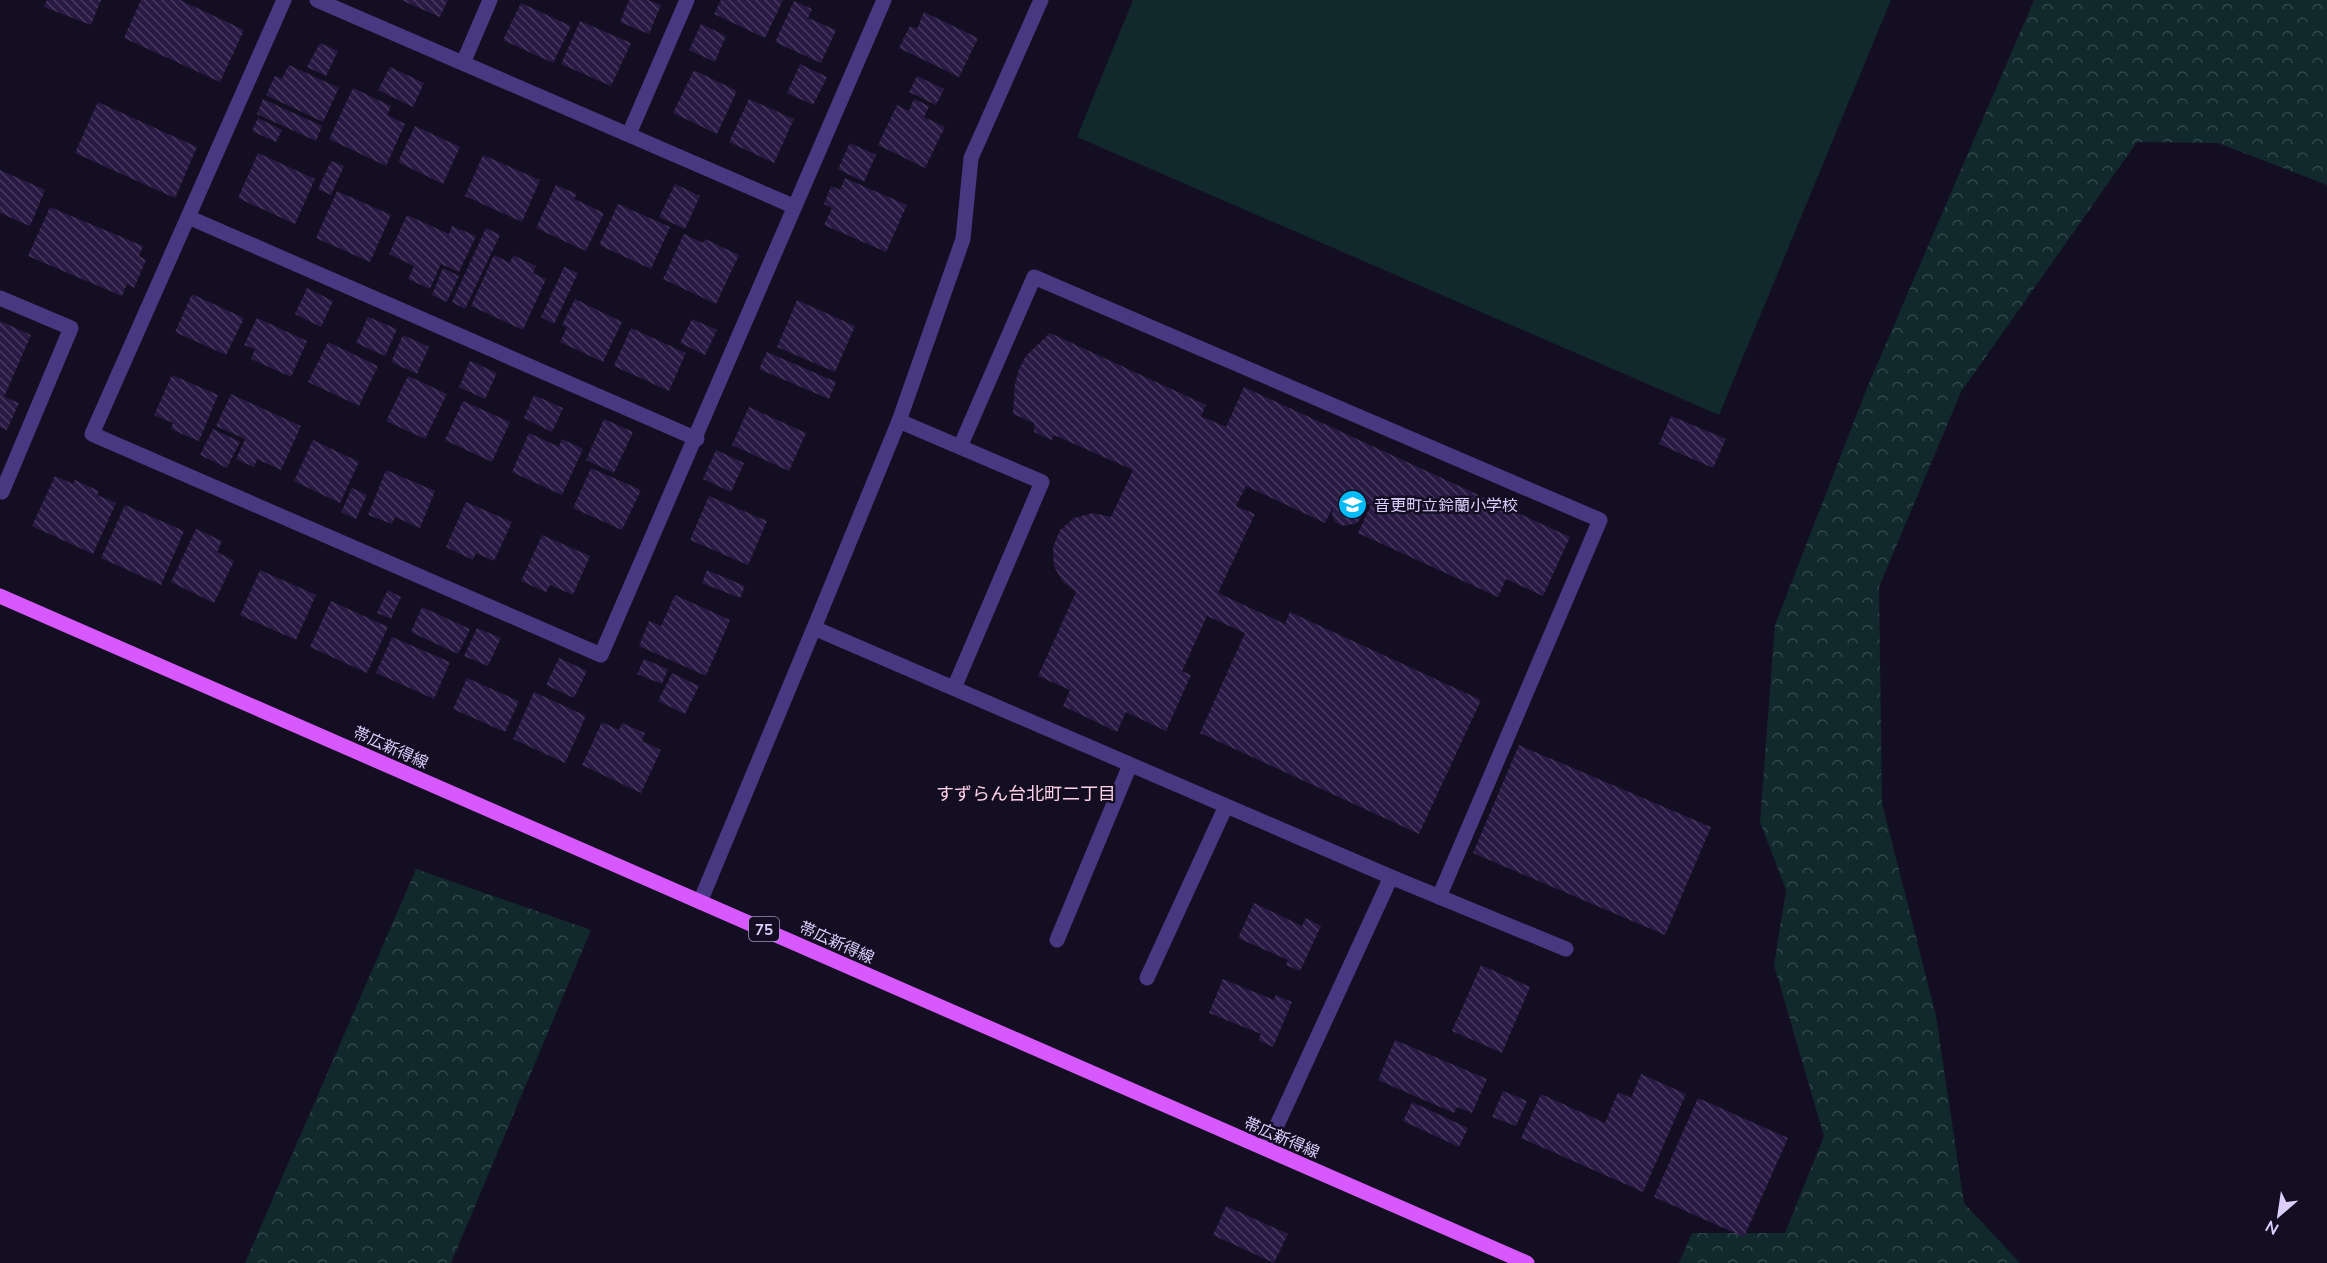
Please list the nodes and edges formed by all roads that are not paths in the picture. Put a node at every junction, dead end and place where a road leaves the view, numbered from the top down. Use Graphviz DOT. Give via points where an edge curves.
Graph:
graph roads {
  1 [pos="284,0"];
  2 [pos="317,0"];
  3 [pos="490,0"];
  4 [pos="687,0"];
  5 [pos="884,0"];
  6 [pos="1041,0"];
  7 [pos="464,63"];
  8 [pos="629,134"];
  9 [pos="793,206"];
  10 [pos="188,217"];
  11 [pos="0,298"];
  12 [pos="899,421"];
  13 [pos="697,439"];
  14 [pos="960,447"];
  15 [pos="0,491"];
  16 [pos="0,596"];
  17 [pos="814,628"];
  18 [pos="954,688"];
  19 [pos="1130,765"];
  20 [pos="1226,806"];
  21 [pos="1391,877"];
  22 [pos="1439,897"];
  23 [pos="700,902"];
  24 [pos="1057,940"];
  25 [pos="1566,949"];
  26 [pos="1147,978"];
  27 [pos="1266,1149"];
  28 [pos="1527,1263"];
  1 -- 10 [label="street"];
  2 -- 7 [label="street"];
  3 -- 7 [label="street"];
  4 -- 8 [label="street"];
  5 -- 9 [label="street"];
  6 -- 12 [label="street" via="971,158 963,239"];
  7 -- 8 [label="street"];
  8 -- 9 [label="street"];
  9 -- 13 [label="street"];
  10 -- 13 [label="street"];
  10 -- 13 [label="street" via="92,434 601,655"];
  11 -- 15 [label="street" via="71,328"];
  12 -- 14 [label="street"];
  12 -- 17 [label="street"];
  14 -- 18 [label="street" via="1042,482"];
  14 -- 22 [label="street" via="1034,277 1600,520"];
  16 -- 23 [label="main road, 帯広新得線 / 75"];
  17 -- 18 [label="street"];
  17 -- 23 [label="street"];
  18 -- 19 [label="street"];
  19 -- 20 [label="street"];
  19 -- 24 [label="street"];
  20 -- 21 [label="street"];
  20 -- 26 [label="street"];
  21 -- 22 [label="street"];
  21 -- 27 [label="street"];
  22 -- 25 [label="street"];
  23 -- 27 [label="main road, 帯広新得線 / 75"];
  27 -- 28 [label="main road, 帯広新得線 / 75"];
}
